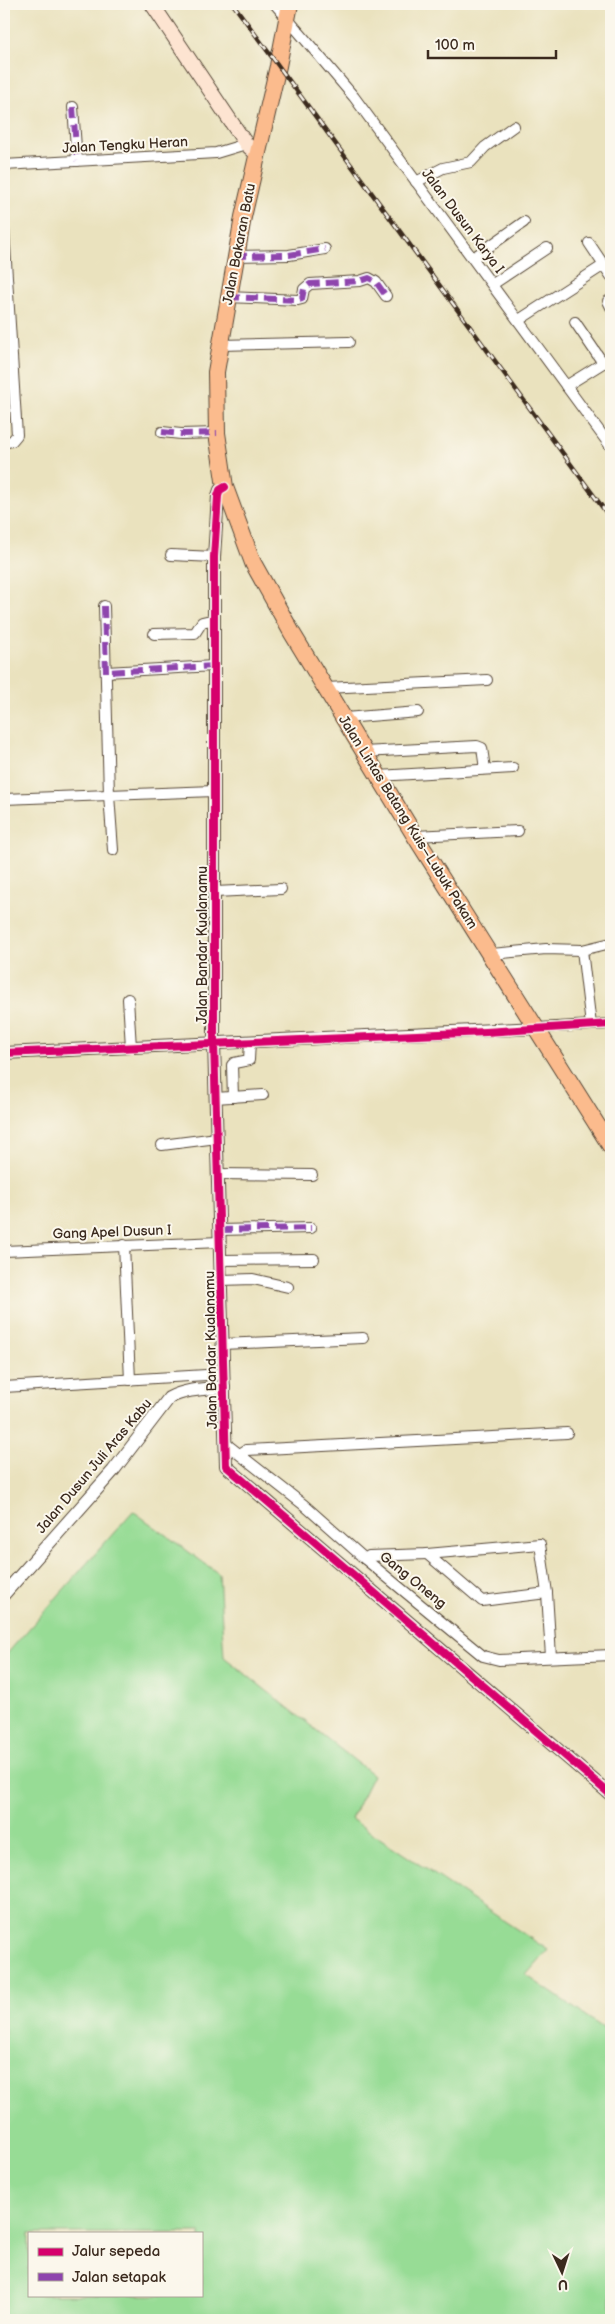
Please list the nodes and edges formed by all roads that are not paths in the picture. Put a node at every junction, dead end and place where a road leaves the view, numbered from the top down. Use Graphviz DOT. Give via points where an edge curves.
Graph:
graph roads {
  1 [pos="152,4"];
  2 [pos="275,4"];
  3 [pos="288,11"];
  4 [pos="73,107"];
  5 [pos="514,126"];
  6 [pos="252,149"];
  7 [pos="77,161"];
  8 [pos="4,166"];
  9 [pos="416,182"];
  10 [pos="524,222"];
  11 [pos="4,230"];
  12 [pos="589,243"];
  13 [pos="547,248"];
  14 [pos="325,249"];
  15 [pos="235,256"];
  16 [pos="473,258"];
  17 [pos="604,265"];
  18 [pos="611,276"];
  19 [pos="493,284"];
  20 [pos="6,293"];
  21 [pos="386,296"];
  22 [pos="228,297"];
  23 [pos="520,320"];
  24 [pos="575,322"];
  25 [pos="349,342"];
  26 [pos="220,345"];
  27 [pos="607,361"];
  28 [pos="566,386"];
  29 [pos="162,432"];
  30 [pos="217,433"];
  31 [pos="4,443"];
  32 [pos="611,447"];
  33 [pos="225,486"];
  34 [pos="171,555"];
  35 [pos="214,558"];
  36 [pos="104,606"];
  37 [pos="215,619"];
  38 [pos="154,634"];
  39 [pos="214,666"];
  40 [pos="106,672"];
  41 [pos="487,680"];
  42 [pos="326,688"];
  43 [pos="418,712"];
  44 [pos="345,718"];
  45 [pos="363,752"];
  46 [pos="513,768"];
  47 [pos="486,769"];
  48 [pos="378,776"];
  49 [pos="214,791"];
  50 [pos="109,795"];
  51 [pos="4,799"];
  52 [pos="518,831"];
  53 [pos="415,836"];
  54 [pos="113,850"];
  55 [pos="281,889"];
  56 [pos="215,892"];
  57 [pos="611,944"];
  58 [pos="582,950"];
  59 [pos="491,954"];
  60 [pos="128,999"];
  61 [pos="611,1024"];
  62 [pos="591,1025"];
  63 [pos="537,1028"];
  64 [pos="250,1041"];
  65 [pos="214,1042"];
  66 [pos="131,1047"];
  67 [pos="4,1053"];
  68 [pos="232,1077"];
  69 [pos="215,1078"];
  70 [pos="263,1095"];
  71 [pos="233,1097"];
  72 [pos="216,1098"];
  73 [pos="217,1138"];
  74 [pos="162,1144"];
  75 [pos="611,1147"];
  76 [pos="218,1174"];
  77 [pos="312,1175"];
  78 [pos="311,1228"];
  79 [pos="220,1236"];
  80 [pos="124,1245"];
  81 [pos="4,1251"];
  82 [pos="314,1259"];
  83 [pos="221,1260"];
  84 [pos="221,1280"];
  85 [pos="288,1287"];
  86 [pos="363,1338"];
  87 [pos="222,1344"];
  88 [pos="130,1380"];
  89 [pos="223,1381"];
  90 [pos="194,1383"];
  91 [pos="4,1387"];
  92 [pos="567,1434"];
  93 [pos="226,1443"];
  94 [pos="240,1454"];
  95 [pos="427,1554"];
  96 [pos="365,1559"];
  97 [pos="547,1593"];
  98 [pos="4,1594"];
  99 [pos="611,1654"];
  100 [pos="551,1657"];
  101 [pos="611,1795"];
  1 -- 6 [label="main road"];
  2 -- 3 [label="street, Jalan Dusun Karya I"];
  3 -- 6 [label="highway, Jalan Bakaran Batu" via="278,66"];
  3 -- 9 [label="street, Jalan Dusun Karya I"];
  4 -- 7 [label="street"];
  5 -- 9 [label="street" via="485,147 472,162 443,168"];
  6 -- 7 [label="street, Jalan Tengku Heran"];
  6 -- 15 [label="highway, Jalan Bakaran Batu"];
  7 -- 8 [label="street, Jalan Tengku Heran"];
  9 -- 16 [label="street, Jalan Dusun Karya I"];
  10 -- 16 [label="street"];
  11 -- 20 [label="street"];
  12 -- 17 [label="street"];
  13 -- 19 [label="street"];
  14 -- 15 [label="street" via="290,255"];
  15 -- 22 [label="highway, Jalan Bakaran Batu"];
  16 -- 19 [label="street, Jalan Dusun Karya I"];
  17 -- 18 [label="street"];
  17 -- 23 [label="street"];
  19 -- 23 [label="street, Jalan Dusun Karya I"];
  20 -- 31 [label="street" via="17,435"];
  21 -- 22 [label="street" via="369,278 310,284 304,289 302,299 298,300"];
  22 -- 26 [label="highway, Jalan Bakaran Batu"];
  23 -- 28 [label="street, Jalan Dusun Karya I"];
  24 -- 27 [label="street"];
  25 -- 26 [label="street"];
  26 -- 30 [label="highway, Jalan Bakaran Batu" via="216,372"];
  27 -- 28 [label="street"];
  28 -- 32 [label="street, Jalan Dusun Karya I"];
  29 -- 30 [label="street"];
  30 -- 33 [label="highway, Jalan Bakaran Batu"];
  33 -- 35 [label="street, Jalan Bandar Kualanamu" via="218,496"];
  33 -- 42 [label="highway, Jalan Lintas Batang Kuis–Lubuk Pakam" via="253,563"];
  34 -- 35 [label="street"];
  35 -- 37 [label="street, Jalan Bandar Kualanamu"];
  36 -- 40 [label="street"];
  37 -- 38 [label="street" via="202,622 195,633"];
  37 -- 39 [label="street, Jalan Bandar Kualanamu"];
  39 -- 40 [label="street"];
  39 -- 49 [label="street, Jalan Bandar Kualanamu"];
  40 -- 50 [label="street"];
  41 -- 42 [label="street"];
  42 -- 44 [label="highway, Jalan Lintas Batang Kuis–Lubuk Pakam"];
  43 -- 44 [label="street"];
  44 -- 45 [label="highway, Jalan Lintas Batang Kuis–Lubuk Pakam"];
  45 -- 47 [label="street" via="477,746 484,751"];
  45 -- 48 [label="highway, Jalan Lintas Batang Kuis–Lubuk Pakam"];
  46 -- 47 [label="street"];
  47 -- 48 [label="street"];
  48 -- 53 [label="highway, Jalan Lintas Batang Kuis–Lubuk Pakam"];
  49 -- 50 [label="street"];
  49 -- 56 [label="street, Jalan Bandar Kualanamu"];
  50 -- 51 [label="street"];
  50 -- 54 [label="street"];
  52 -- 53 [label="street"];
  53 -- 59 [label="highway, Jalan Lintas Batang Kuis–Lubuk Pakam"];
  55 -- 56 [label="street"];
  56 -- 65 [label="street, Jalan Bandar Kualanamu"];
  57 -- 58 [label="street"];
  58 -- 59 [label="street" via="546,949"];
  58 -- 62 [label="street"];
  59 -- 63 [label="highway, Jalan Lintas Batang Kuis–Lubuk Pakam"];
  60 -- 66 [label="street"];
  61 -- 62 [label="street"];
  62 -- 63 [label="street"];
  63 -- 64 [label="street"];
  63 -- 75 [label="highway, Jalan Lintas Batang Kuis–Lubuk Pakam"];
  64 -- 65 [label="street"];
  64 -- 68 [label="street" via="249,1060 234,1063"];
  65 -- 66 [label="street"];
  65 -- 69 [label="street, Jalan Bandar Kualanamu"];
  66 -- 67 [label="street"];
  68 -- 69 [label="street"];
  68 -- 71 [label="street"];
  69 -- 72 [label="street, Jalan Bandar Kualanamu"];
  70 -- 71 [label="street"];
  71 -- 72 [label="street"];
  72 -- 73 [label="street, Jalan Bandar Kualanamu"];
  73 -- 74 [label="street"];
  73 -- 76 [label="street, Jalan Bandar Kualanamu"];
  76 -- 77 [label="street"];
  76 -- 79 [label="street, Jalan Bandar Kualanamu"];
  78 -- 79 [label="street, Gang Apel Dusun I"];
  79 -- 80 [label="street, Gang Apel Dusun I"];
  79 -- 83 [label="street, Jalan Bandar Kualanamu"];
  80 -- 81 [label="street, Gang Apel Dusun I"];
  80 -- 88 [label="street"];
  82 -- 83 [label="street"];
  83 -- 84 [label="street, Jalan Bandar Kualanamu"];
  84 -- 85 [label="street" via="253,1279"];
  84 -- 87 [label="street, Jalan Bandar Kualanamu"];
  86 -- 87 [label="street"];
  87 -- 89 [label="street, Jalan Bandar Kualanamu"];
  88 -- 90 [label="street"];
  88 -- 91 [label="street"];
  89 -- 90 [label="street, Jalan Dusun Juli Aras Kabu"];
  89 -- 93 [label="street, Jalan Bandar Kualanamu"];
  90 -- 98 [label="street, Jalan Dusun Juli Aras Kabu" via="169,1398 113,1470"];
  92 -- 94 [label="street" via="273,1448 246,1450"];
  93 -- 94 [label="street, Gang Oneng"];
  93 -- 101 [label="street, Jalan Bandar Kualanamu" via="226,1466"];
  94 -- 96 [label="street, Gang Oneng"];
  95 -- 96 [label="street" via="369,1556"];
  95 -- 97 [label="street" via="482,1601"];
  95 -- 97 [label="street" via="540,1544"];
  96 -- 100 [label="street, Gang Oneng" via="483,1656 499,1660"];
  97 -- 100 [label="street"];
  99 -- 100 [label="street, Gang Oneng"];
}
